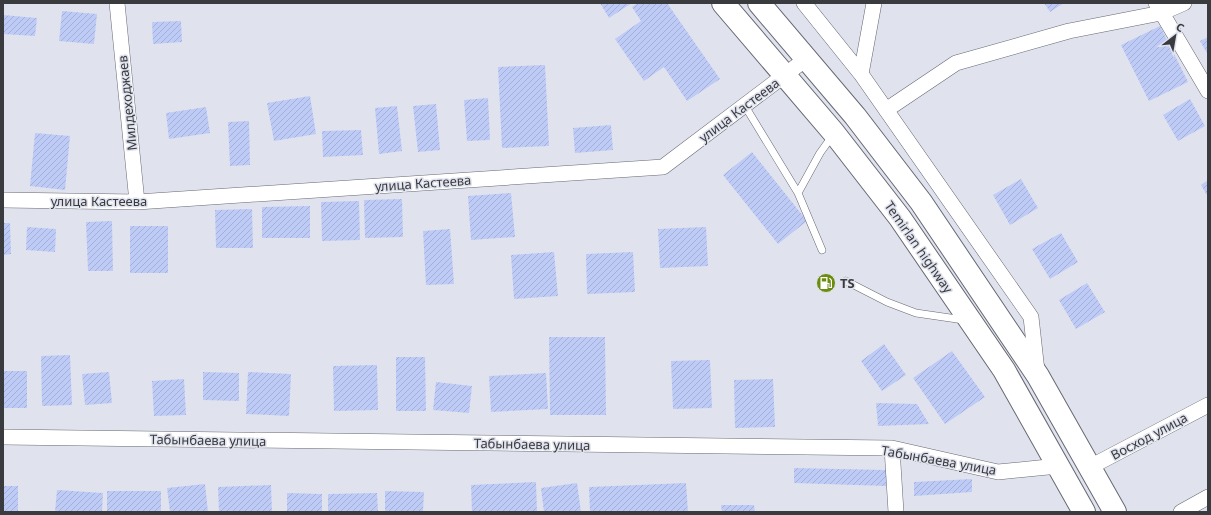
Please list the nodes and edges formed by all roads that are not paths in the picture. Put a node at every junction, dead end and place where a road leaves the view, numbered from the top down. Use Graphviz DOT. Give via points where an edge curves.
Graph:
graph roads {
  1 [pos="116,3"];
  2 [pos="724,3"];
  3 [pos="759,3"];
  4 [pos="804,3"];
  5 [pos="874,3"];
  6 [pos="1184,3"];
  7 [pos="1159,8"];
  8 [pos="806,59"];
  9 [pos="861,74"];
  10 [pos="785,75"];
  11 [pos="1208,92"];
  12 [pos="745,106"];
  13 [pos="886,110"];
  14 [pos="834,133"];
  15 [pos="798,193"];
  16 [pos="3,200"];
  17 [pos="137,202"];
  18 [pos="822,250"];
  19 [pos="846,281"];
  20 [pos="970,321"];
  21 [pos="1038,376"];
  22 [pos="1208,405"];
  23 [pos="3,437"];
  24 [pos="892,448"];
  25 [pos="1058,466"];
  26 [pos="1090,467"];
  27 [pos="1208,497"];
  28 [pos="896,512"];
  29 [pos="1084,512"];
  30 [pos="1115,512"];
  31 [pos="1181,512"];
  1 -- 17 [label="street, Милдеходжаев"];
  2 -- 10 [label="main road, Temirlan highway"];
  3 -- 8 [label="main road, Temirlan highway"];
  4 -- 9 [label="street"];
  5 -- 9 [label="street"];
  6 -- 7 [label="street"];
  7 -- 11 [label="street"];
  7 -- 13 [label="street" via="956,63"];
  8 -- 10 [label="street, улица Кастеева"];
  8 -- 21 [label="main road, Temirlan highway" via="855,116 921,202"];
  9 -- 13 [label="street"];
  10 -- 12 [label="street, улица Кастеева"];
  10 -- 14 [label="main road, Temirlan highway"];
  12 -- 15 [label="lane"];
  12 -- 17 [label="street, улица Кастеева" via="663,167"];
  13 -- 21 [label="street" via="1031,317"];
  14 -- 15 [label="lane"];
  14 -- 20 [label="main road, Temirlan highway" via="900,218"];
  15 -- 18 [label="lane"];
  16 -- 17 [label="street, улица Кастеева"];
  19 -- 20 [label="lane" via="887,302 916,313"];
  20 -- 25 [label="main road, Temirlan highway" via="1004,370"];
  21 -- 26 [label="main road, Temirlan highway"];
  22 -- 26 [label="street, Восход улица"];
  23 -- 24 [label="street, Табынбаева улица"];
  24 -- 25 [label="street, Табынбаева улица" via="998,472"];
  24 -- 28 [label="street"];
  25 -- 29 [label="main road, Temirlan highway"];
  26 -- 30 [label="main road, Temirlan highway"];
  27 -- 31 [label="street"];
}
